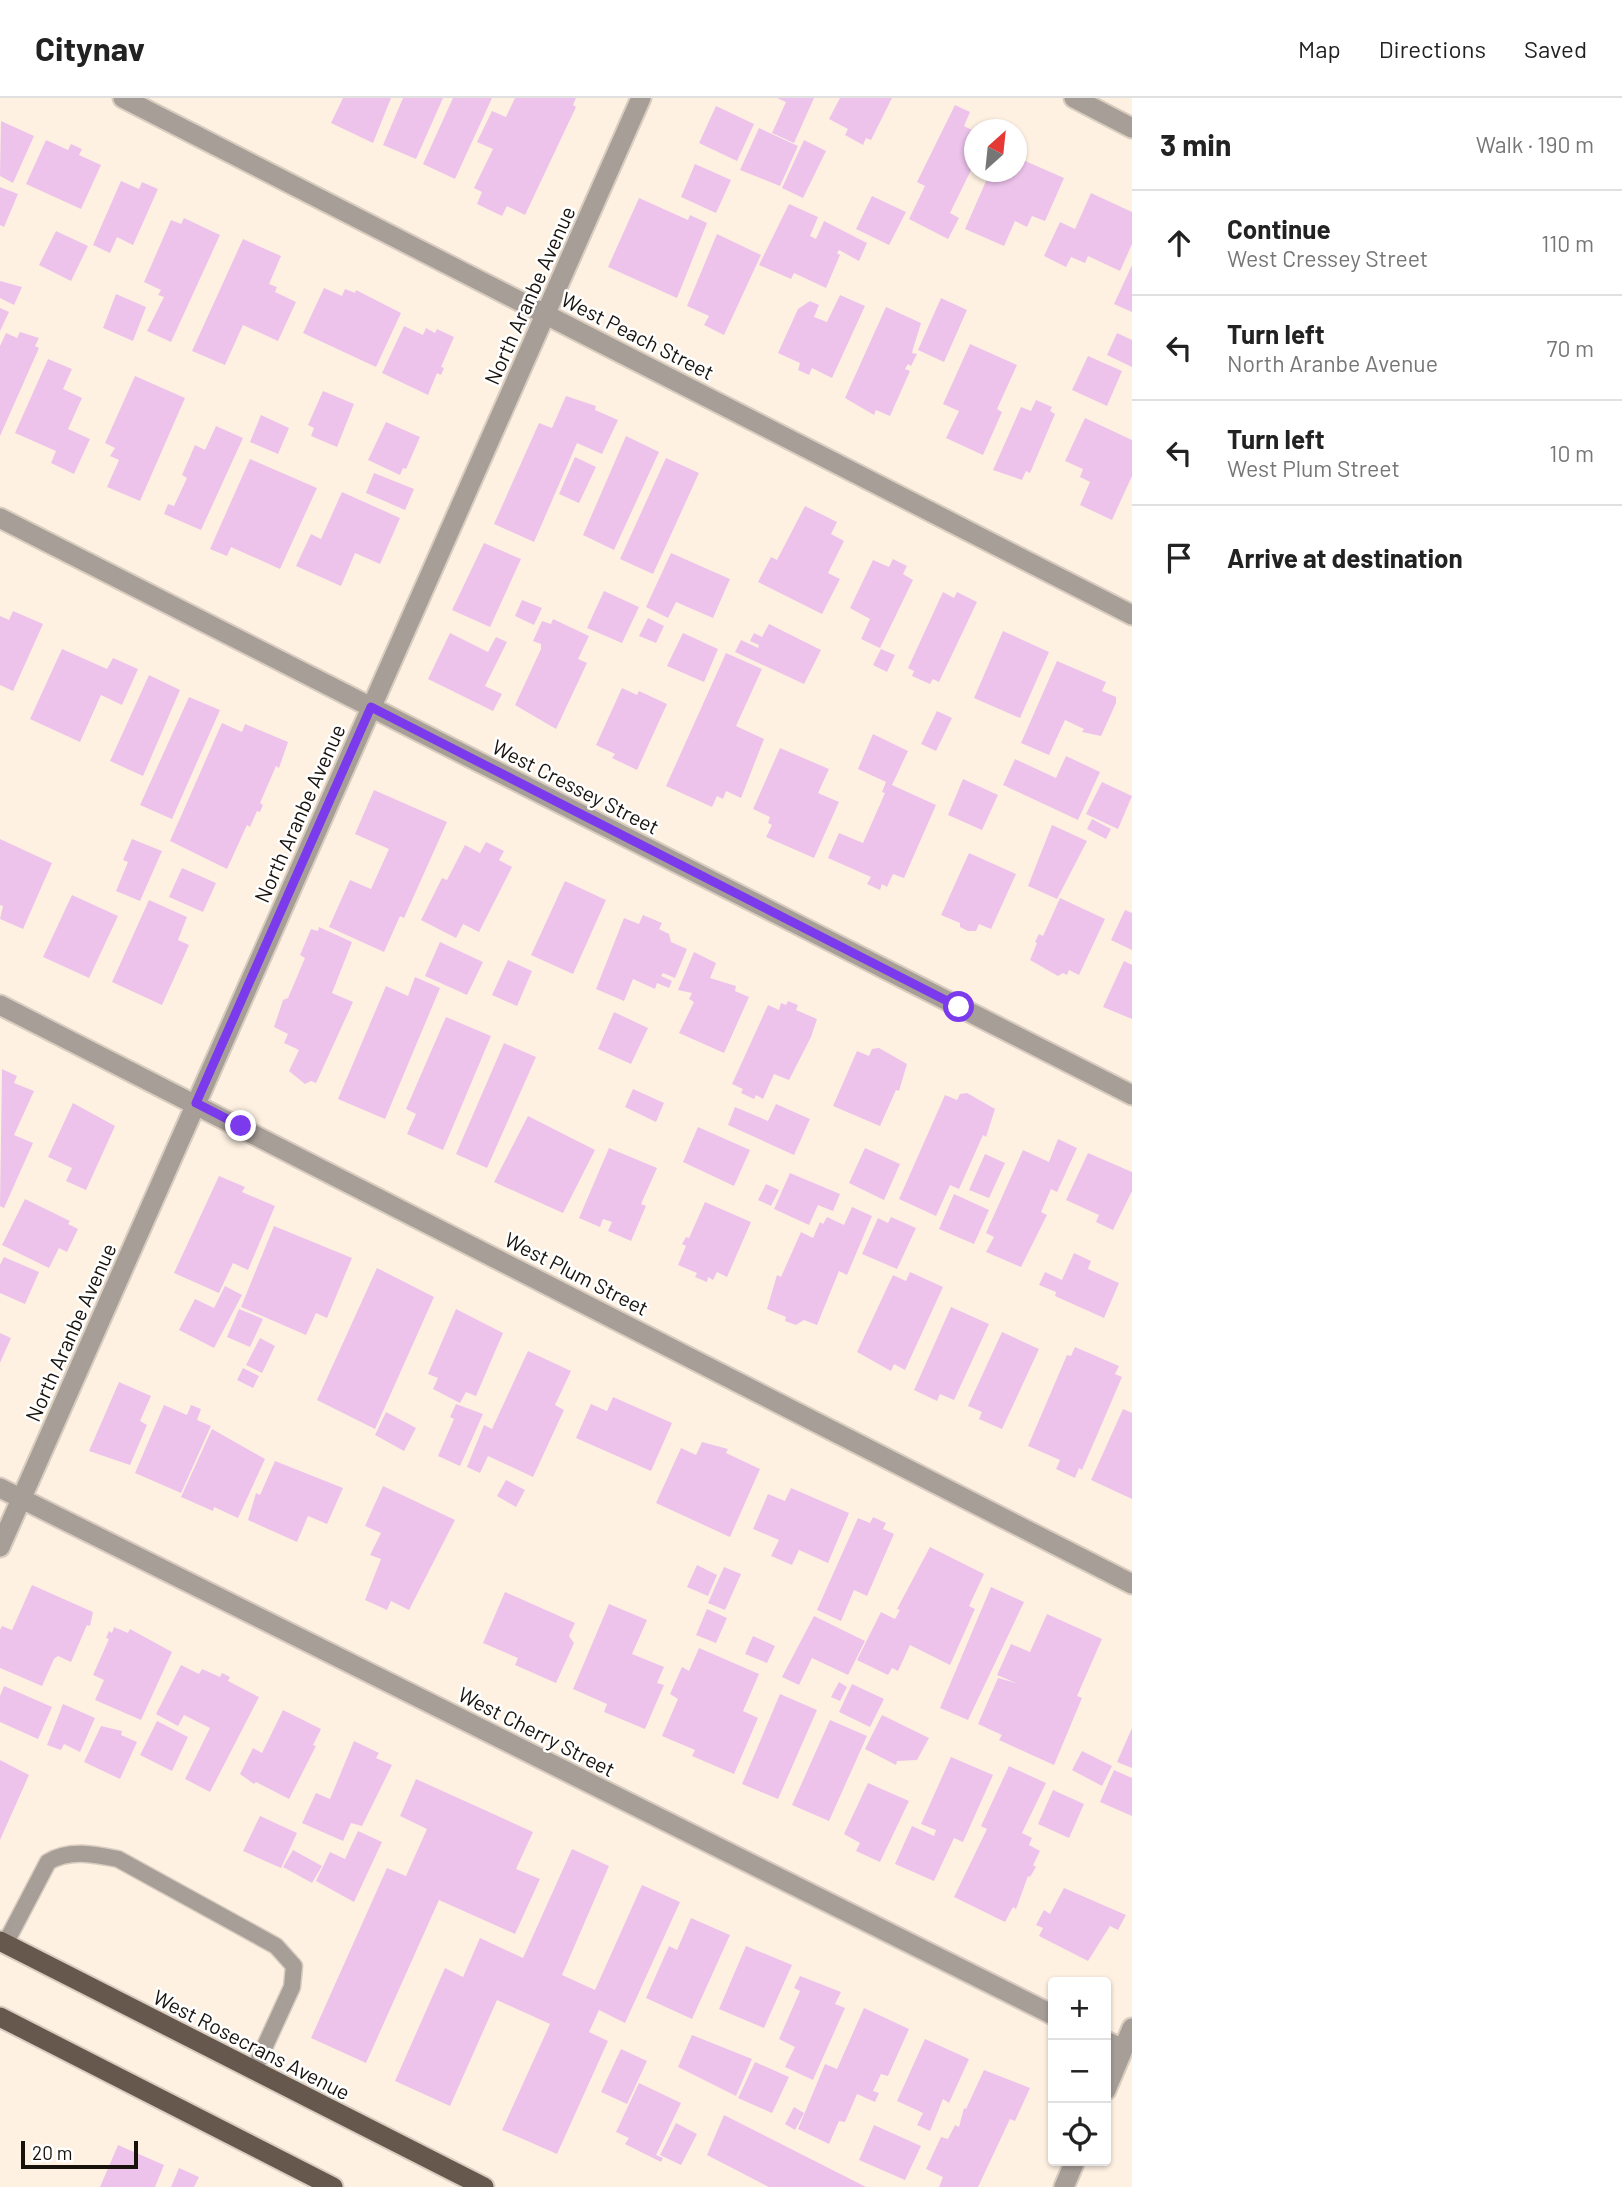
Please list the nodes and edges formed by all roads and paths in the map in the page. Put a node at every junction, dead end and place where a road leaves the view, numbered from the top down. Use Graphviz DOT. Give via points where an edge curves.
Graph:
graph roads {
  1 [pos="122,98"];
  2 [pos="640,98"];
  3 [pos="1074,98"];
  4 [pos="1132,128"];
  5 [pos="546,313"];
  6 [pos="0,518"];
  7 [pos="1132,615"];
  8 [pos="371,707"];
  9 [pos="0,1005"];
  10 [pos="1132,1095"];
  11 [pos="196,1103"];
  12 [pos="0,1488"];
  13 [pos="21,1499"];
  14 [pos="0,1547"];
  15 [pos="1132,1584"];
  16 [pos="3,1943"];
  17 [pos="1048,2012"];
  18 [pos="0,2017"];
  19 [pos="1132,2028"];
  20 [pos="1114,2045"];
  21 [pos="254,2070"];
  22 [pos="1074,2166"];
  23 [pos="333,2187"];
  24 [pos="484,2187"];
  25 [pos="1064,2187"];
  1 -- 5 [label="street, West Peach Street"];
  2 -- 5 [label="street, North Aranbe Avenue"];
  3 -- 4 [label="street"];
  5 -- 7 [label="street, West Peach Street"];
  5 -- 8 [label="street, North Aranbe Avenue"];
  6 -- 8 [label="street, West Cressey Street"];
  8 -- 10 [label="street, West Cressey Street"];
  8 -- 11 [label="street, North Aranbe Avenue"];
  9 -- 11 [label="street, West Plum Street"];
  11 -- 13 [label="street, North Aranbe Avenue"];
  11 -- 15 [label="street, West Plum Street"];
  12 -- 13 [label="street, West Cherry Street"];
  13 -- 14 [label="street, North Aranbe Avenue"];
  13 -- 17 [label="street, West Cherry Street"];
  16 -- 21 [label="main road, West Rosecrans Avenue"];
  16 -- 21 [label="lane" via="48,1862 59,1855 80,1854 118,1859 276,1946 294,1966 292,1987"];
  18 -- 23 [label="main road"];
  19 -- 20 [label="street"];
  21 -- 24 [label="main road, West Rosecrans Avenue"];
  22 -- 25 [label="street"];
}
